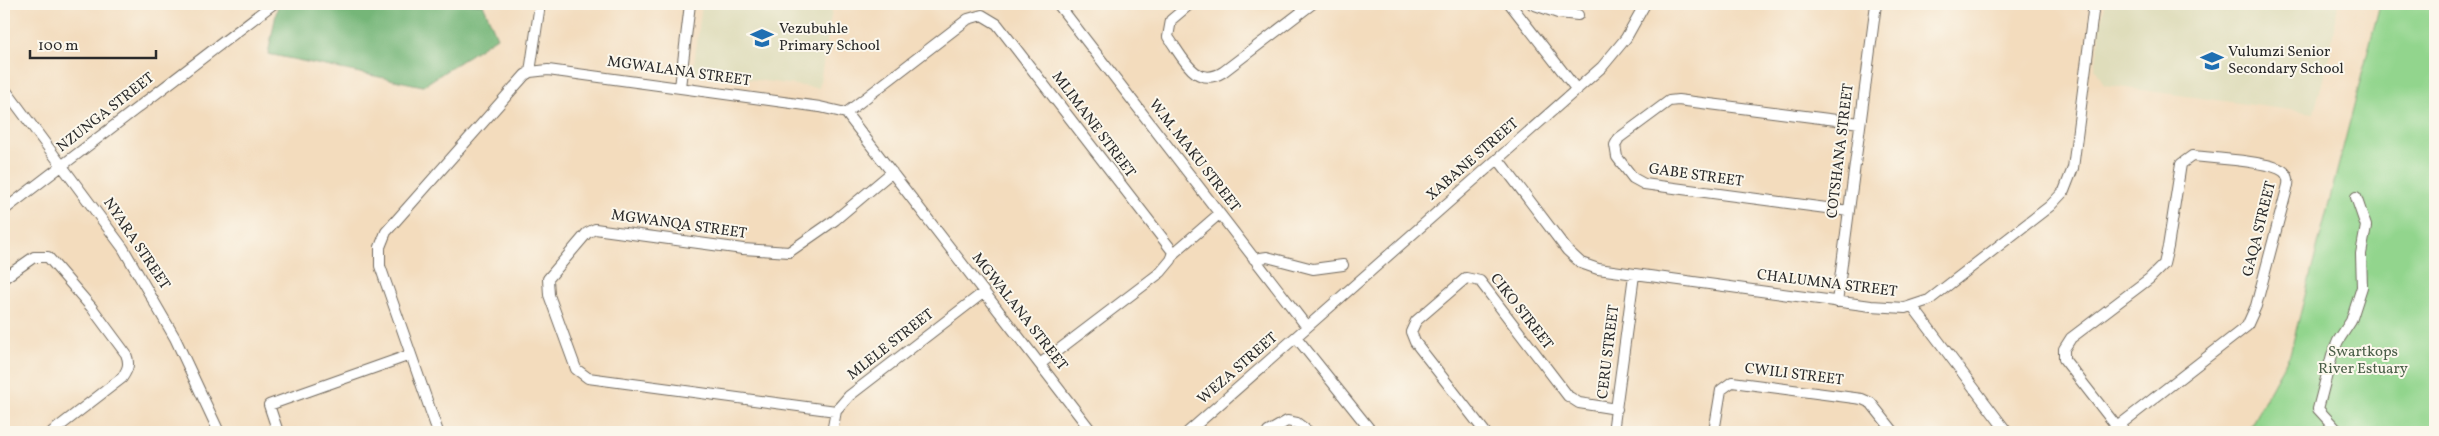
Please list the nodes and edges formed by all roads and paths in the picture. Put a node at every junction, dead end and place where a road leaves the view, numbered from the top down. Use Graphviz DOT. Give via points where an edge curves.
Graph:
graph roads {
  1 [pos="273,4"];
  2 [pos="540,4"];
  3 [pos="690,4"];
  4 [pos="1058,4"];
  5 [pos="1190,4"];
  6 [pos="1312,4"];
  7 [pos="1510,4"];
  8 [pos="1532,4"];
  9 [pos="1645,4"];
  10 [pos="1876,4"];
  11 [pos="2094,4"];
  12 [pos="1519,15"];
  13 [pos="1578,15"];
  14 [pos="530,72"];
  15 [pos="680,87"];
  16 [pos="4,88"];
  17 [pos="1577,90"];
  18 [pos="846,114"];
  19 [pos="1860,123"];
  20 [pos="1498,159"];
  21 [pos="63,165"];
  22 [pos="892,172"];
  23 [pos="2356,197"];
  24 [pos="4,210"];
  25 [pos="1848,211"];
  26 [pos="1219,214"];
  27 [pos="1174,253"];
  28 [pos="1254,259"];
  29 [pos="1343,265"];
  30 [pos="1634,275"];
  31 [pos="4,278"];
  32 [pos="984,292"];
  33 [pos="1837,302"];
  34 [pos="1913,307"];
  35 [pos="1307,327"];
  36 [pos="1296,337"];
  37 [pos="410,355"];
  38 [pos="1040,364"];
  39 [pos="1617,409"];
  40 [pos="836,411"];
  41 [pos="2113,430"];
  42 [pos="52,432"];
  43 [pos="219,432"];
  44 [pos="278,432"];
  45 [pos="438,432"];
  46 [pos="832,432"];
  47 [pos="1092,432"];
  48 [pos="1188,432"];
  49 [pos="1268,432"];
  50 [pos="1308,432"];
  51 [pos="1372,432"];
  52 [pos="1485,432"];
  53 [pos="1613,432"];
  54 [pos="1714,432"];
  55 [pos="1894,432"];
  56 [pos="2007,432"];
  57 [pos="2339,432"];
  1 -- 21 [label="street, NZUNGA STREET"];
  2 -- 14 [label="street"];
  3 -- 15 [label="street"];
  4 -- 26 [label="street, W.M. MAKU STREET"];
  5 -- 6 [label="street" via="1171,20 1168,37 1195,74 1207,78 1223,72"];
  7 -- 12 [label="street"];
  8 -- 12 [label="street"];
  8 -- 13 [label="street"];
  9 -- 17 [label="street, XABANE STREET" via="1620,46"];
  10 -- 19 [label="street, COTSHANA STREET"];
  11 -- 34 [label="street, CHALUMNA STREET" via="2074,160 2064,191 2034,220 1940,292"];
  12 -- 17 [label="street"];
  14 -- 15 [label="street, MGWALANA STREET" via="559,71"];
  14 -- 37 [label="street" via="443,166 382,239 380,266"];
  15 -- 18 [label="street, MGWALANA STREET" via="828,108"];
  16 -- 21 [label="street, NYARA STREET"];
  17 -- 20 [label="street, XABANE STREET"];
  18 -- 22 [label="street, MGWALANA STREET"];
  18 -- 27 [label="street, MLIMANE STREET" via="968,19 976,15 988,17 997,24"];
  19 -- 25 [label="street, COTSHANA STREET"];
  19 -- 25 [label="street, GABE STREET" via="1678,100 1669,101 1619,138 1614,148 1633,178 1644,184"];
  20 -- 30 [label="street, CHALUMNA STREET" via="1567,250 1581,263 1598,270"];
  20 -- 35 [label="street, XABANE STREET"];
  21 -- 24 [label="street, NZUNGA STREET"];
  21 -- 43 [label="street, NYARA STREET" via="123,248 157,303"];
  22 -- 32 [label="street, MGWALANA STREET"];
  22 -- 40 [label="street, MGWANQA STREET" via="789,252 595,229 587,233 548,279 549,295 576,369 588,378"];
  23 -- 57 [label="street" via="2366,226 2361,254 2362,287 2351,321 2332,355 2318,409"];
  25 -- 33 [label="street, COTSHANA STREET"];
  26 -- 27 [label="street"];
  26 -- 28 [label="street, W.M. MAKU STREET"];
  27 -- 38 [label="street" via="1161,272"];
  28 -- 29 [label="street" via="1267,257 1312,269"];
  28 -- 35 [label="street, W.M. MAKU STREET"];
  30 -- 33 [label="street, CHALUMNA STREET"];
  30 -- 39 [label="street, CERU STREET"];
  31 -- 42 [label="street" via="34,257 48,256 92,308 128,361 129,367 122,378"];
  32 -- 38 [label="street, MGWALANA STREET"];
  32 -- 40 [label="street, MLELE STREET" via="849,396"];
  33 -- 34 [label="street, CHALUMNA STREET" via="1889,308"];
  34 -- 56 [label="street"];
  35 -- 36 [label="street, WEZA STREET"];
  36 -- 48 [label="street, WEZA STREET"];
  36 -- 51 [label="street"];
  37 -- 44 [label="street" via="268,405"];
  37 -- 45 [label="street"];
  38 -- 47 [label="street, MGWALANA STREET"];
  39 -- 52 [label="street, CIKO STREET" via="1579,403 1568,396 1480,281 1466,278 1416,321 1412,332 1415,342"];
  39 -- 53 [label="street, CERU STREET"];
  40 -- 46 [label="street"];
  41 -- 41 [label="street, GAQA STREET" via="2064,359 2064,349 2071,338 2164,264 2181,164 2192,156 2283,171 2289,180 2288,185 2252,318 2247,326"];
  49 -- 50 [label="street" via="1287,421"];
  54 -- 55 [label="street, CWILI STREET" via="1720,390 1732,382 1862,398 1871,403"];
}
